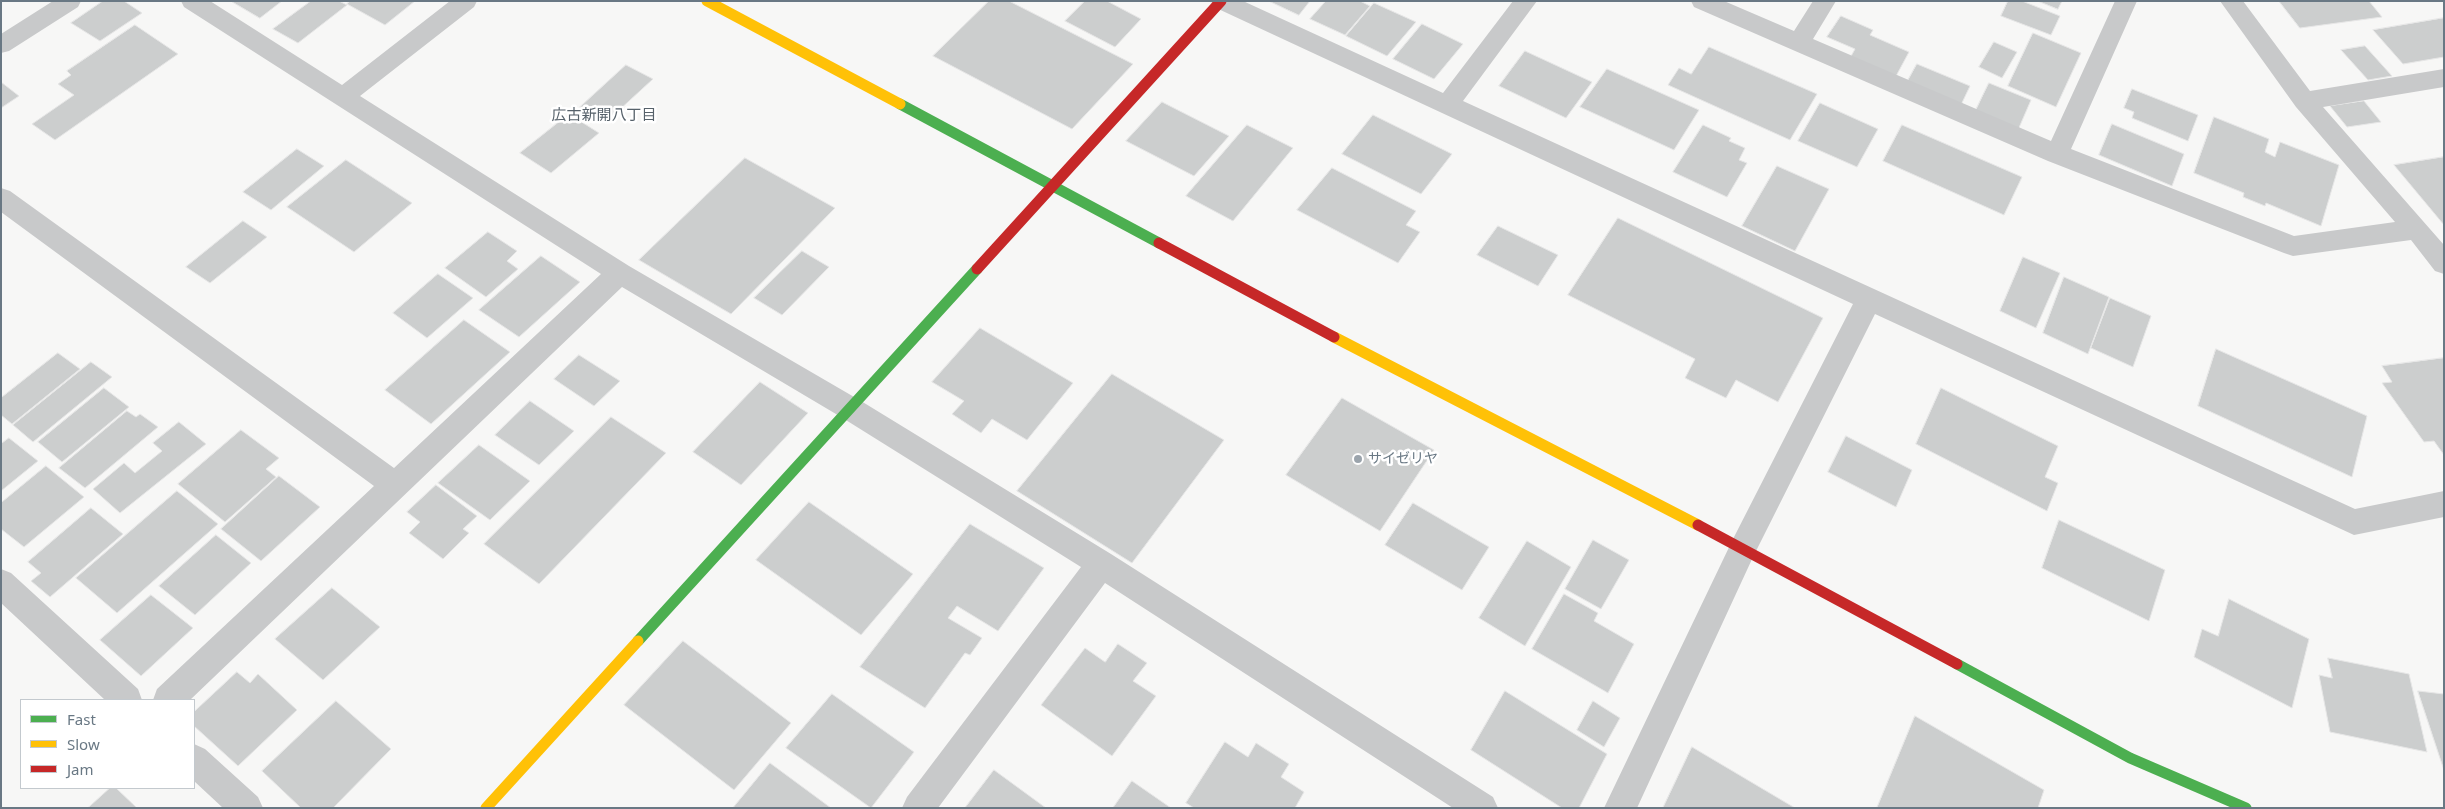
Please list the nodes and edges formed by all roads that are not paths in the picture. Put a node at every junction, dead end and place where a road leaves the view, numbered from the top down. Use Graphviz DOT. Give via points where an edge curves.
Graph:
graph roads {
  1 [pos="70,1"];
  2 [pos="192,1"];
  3 [pos="466,1"];
  4 [pos="707,1"];
  5 [pos="1222,1"];
  6 [pos="1526,1"];
  7 [pos="1702,1"];
  8 [pos="1826,1"];
  9 [pos="2126,1"];
  10 [pos="2231,1"];
  11 [pos="1799,43"];
  12 [pos="1,45"];
  13 [pos="2444,78"];
  14 [pos="344,96"];
  15 [pos="2304,101"];
  16 [pos="1447,105"];
  17 [pos="2057,154"];
  18 [pos="1052,186"];
  19 [pos="1,198"];
  20 [pos="2417,229"];
  21 [pos="2444,264"];
  22 [pos="620,273"];
  23 [pos="1869,299"];
  24 [pos="851,409"];
  25 [pos="396,486"];
  26 [pos="2444,504"];
  27 [pos="1743,548"];
  28 [pos="1101,564"];
  29 [pos="1,583"];
  30 [pos="127,699"];
  31 [pos="169,699"];
  32 [pos="195,761"];
  33 [pos="247,808"];
  34 [pos="486,808"];
  35 [pos="918,808"];
  36 [pos="1482,808"];
  37 [pos="1620,808"];
  38 [pos="2246,808"];
  1 -- 12 [label="street"];
  2 -- 14 [label="street"];
  3 -- 14 [label="street"];
  4 -- 18 [label="street"];
  5 -- 16 [label="street"];
  5 -- 18 [label="street"];
  6 -- 16 [label="street"];
  7 -- 11 [label="street"];
  8 -- 11 [label="street"];
  9 -- 17 [label="street"];
  10 -- 15 [label="street"];
  11 -- 17 [label="street"];
  13 -- 15 [label="street"];
  14 -- 22 [label="street"];
  15 -- 20 [label="street"];
  16 -- 23 [label="street"];
  17 -- 20 [label="street" via="2292,246"];
  18 -- 24 [label="street"];
  18 -- 27 [label="street" via="1348,344"];
  19 -- 25 [label="street"];
  20 -- 21 [label="street"];
  22 -- 24 [label="street"];
  22 -- 25 [label="street"];
  23 -- 26 [label="street" via="2354,522"];
  23 -- 27 [label="street"];
  24 -- 28 [label="street"];
  24 -- 34 [label="street"];
  25 -- 31 [label="street"];
  27 -- 37 [label="street"];
  27 -- 38 [label="street" via="2130,758"];
  28 -- 35 [label="street"];
  28 -- 36 [label="street"];
  29 -- 30 [label="street"];
  32 -- 33 [label="street"];
}
